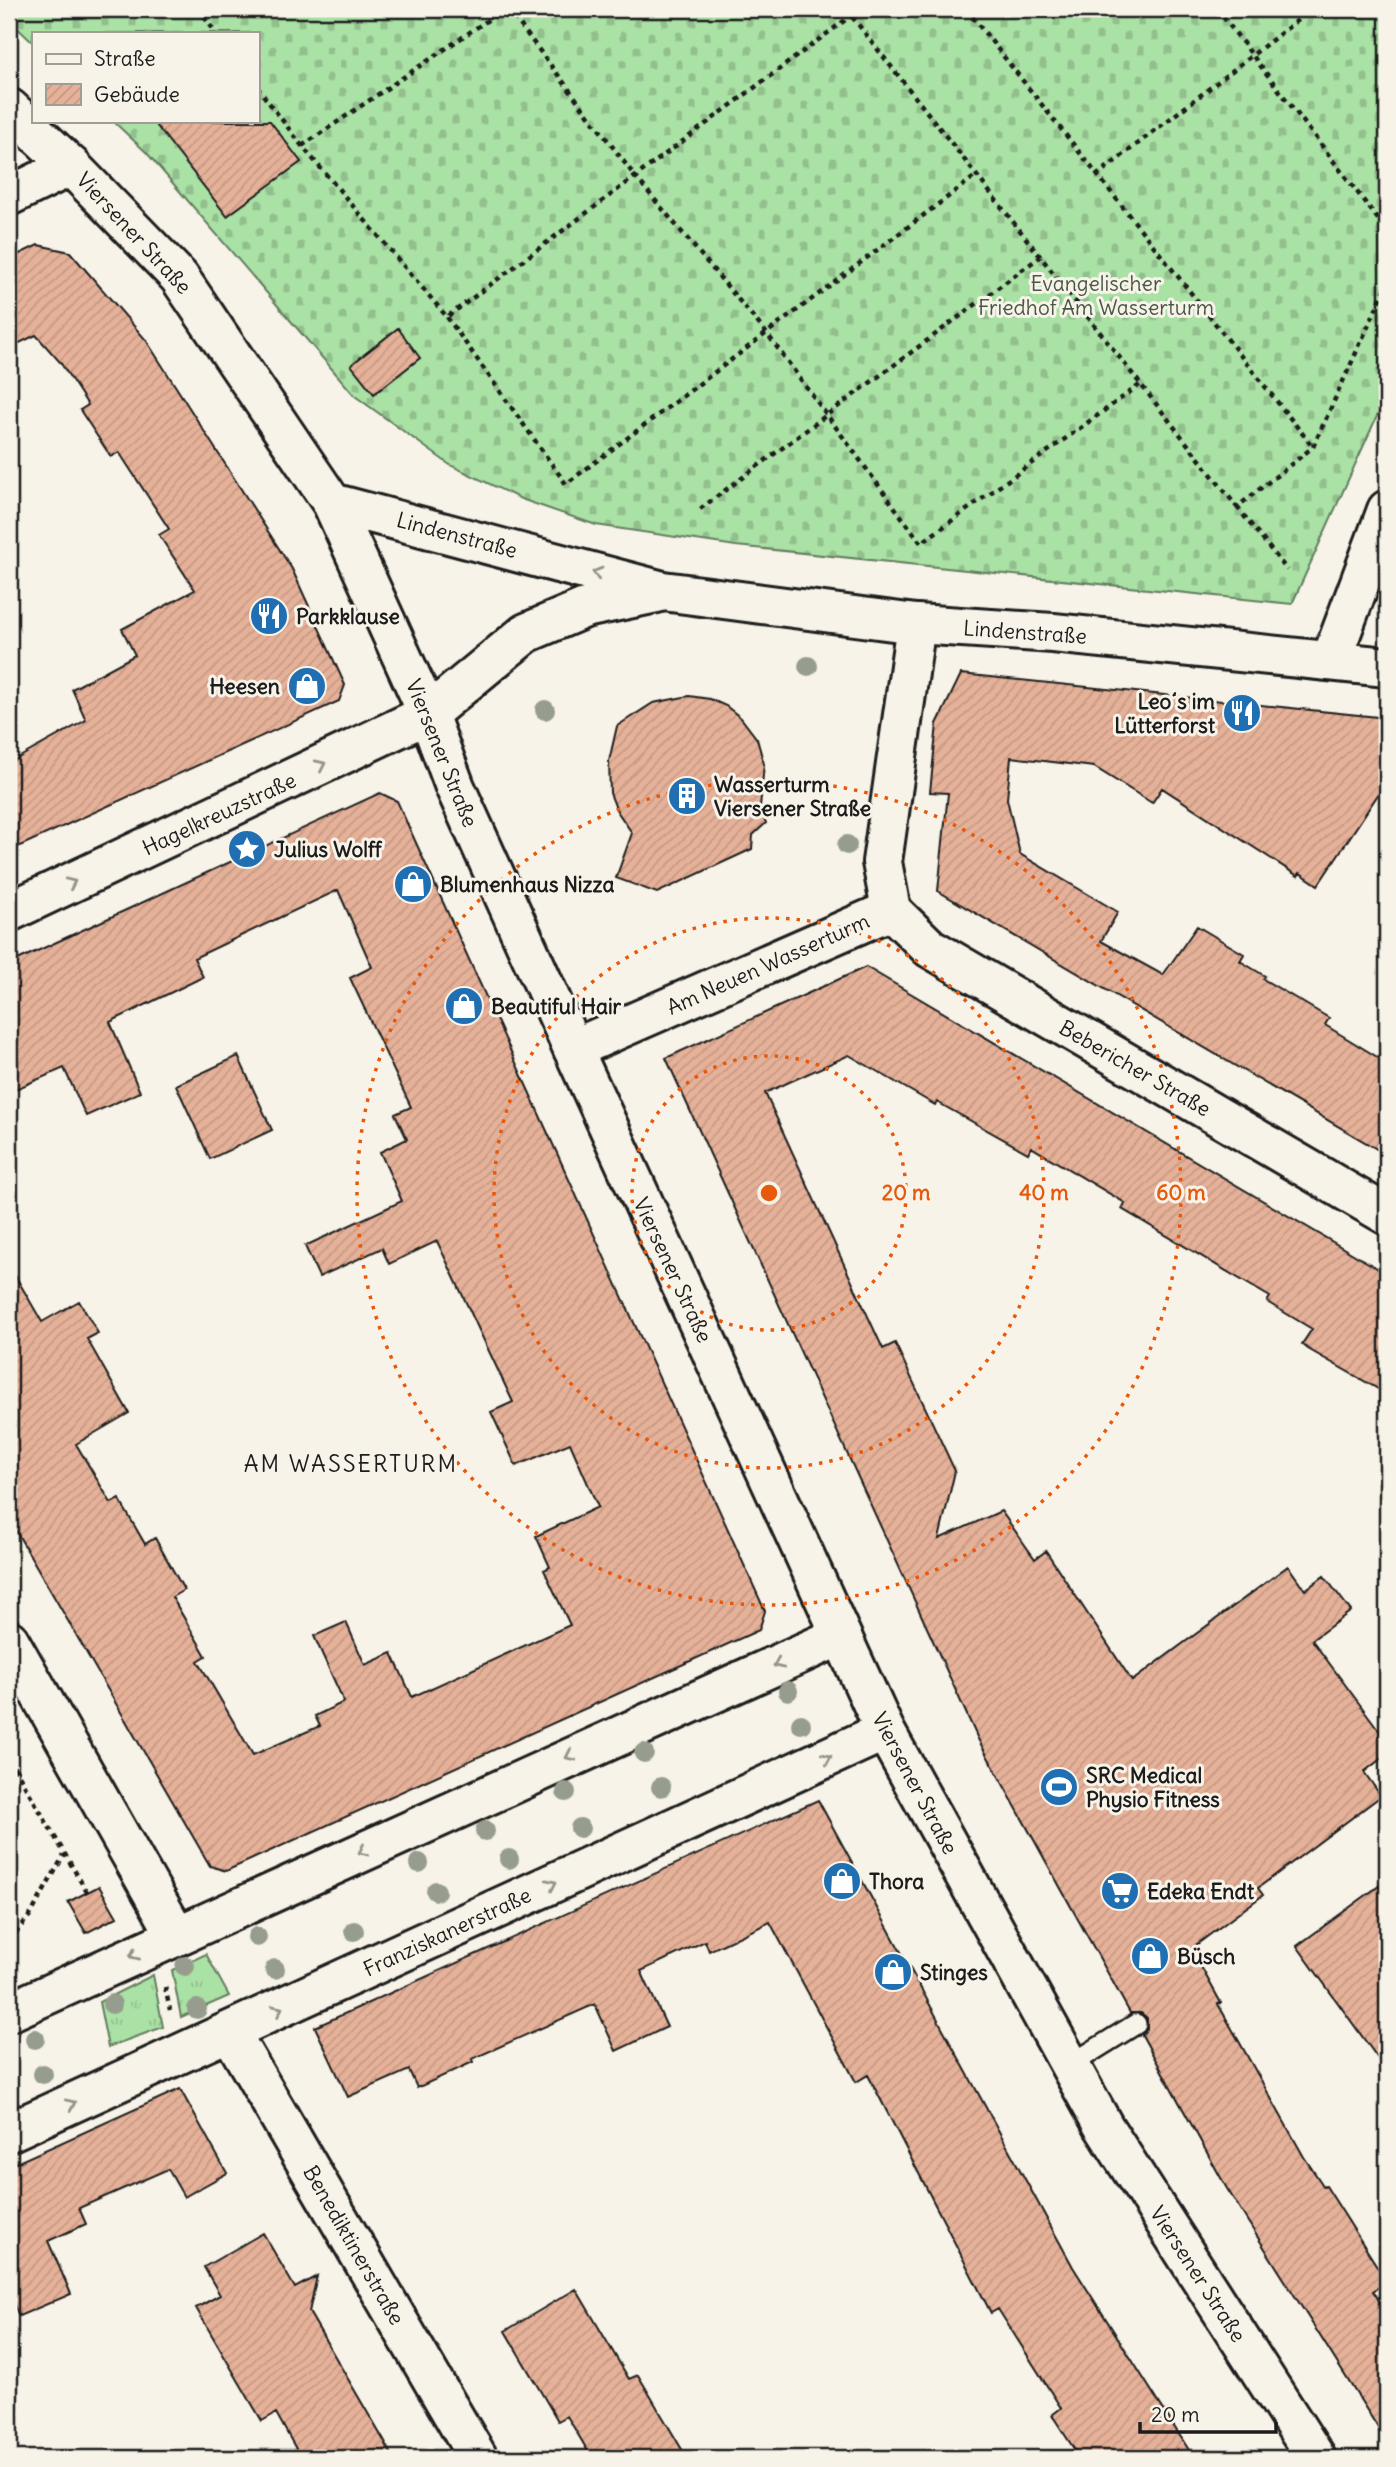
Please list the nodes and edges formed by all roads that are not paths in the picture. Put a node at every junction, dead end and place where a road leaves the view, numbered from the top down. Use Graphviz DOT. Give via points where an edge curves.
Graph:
graph roads {
  1 [pos="9,108"];
  2 [pos="71,166"];
  3 [pos="9,196"];
  4 [pos="332,503"];
  5 [pos="1387,510"];
  6 [pos="663,592"];
  7 [pos="916,624"];
  8 [pos="1331,660"];
  9 [pos="1387,667"];
  10 [pos="428,715"];
  11 [pos="891,910"];
  12 [pos="9,912"];
  13 [pos="573,1049"];
  14 [pos="1387,1215"];
  15 [pos="840,1636"];
  16 [pos="9,1640"];
  17 [pos="886,1731"];
  18 [pos="166,1941"];
  19 [pos="9,2012"];
  20 [pos="1136,2024"];
  21 [pos="230,2032"];
  22 [pos="1070,2065"];
  23 [pos="9,2132"];
  24 [pos="478,2458"];
  25 [pos="1316,2458"];
  1 -- 2 [label="street, Viersener Straße"];
  2 -- 3 [label="street"];
  2 -- 4 [label="street, Viersener Straße" via="179,277"];
  6 -- 4 [label="street, Lindenstraße, one-way"];
  4 -- 10 [label="street, Viersener Straße"];
  5 -- 8 [label="street"];
  6 -- 7 [label="street, Lindenstraße"];
  6 -- 10 [label="street, Lindenstraße" via="585,608 526,633"];
  7 -- 8 [label="street, Lindenstraße"];
  7 -- 11 [label="street, Am Neuen Wasserturm" via="882,862"];
  8 -- 9 [label="street, Lindenstraße"];
  12 -- 10 [label="street, Hagelkreuzstraße, one-way"];
  10 -- 13 [label="street, Viersener Straße" via="455,787"];
  11 -- 13 [label="street, Am Neuen Wasserturm"];
  11 -- 14 [label="street, Bebericher Straße" via="930,948"];
  13 -- 15 [label="street, Viersener Straße"];
  15 -- 17 [label="street, Viersener Straße"];
  15 -- 18 [label="street, one-way"];
  16 -- 18 [label="street"];
  21 -- 17 [label="street, Franziskanerstraße, one-way"];
  17 -- 22 [label="street, Viersener Straße"];
  18 -- 19 [label="street, one-way"];
  20 -- 22 [label="lane"];
  23 -- 21 [label="street, Franziskanerstraße, one-way"];
  21 -- 24 [label="street, Benediktinerstraße"];
  22 -- 25 [label="street, Viersener Straße" via="1104,2127"];
}
